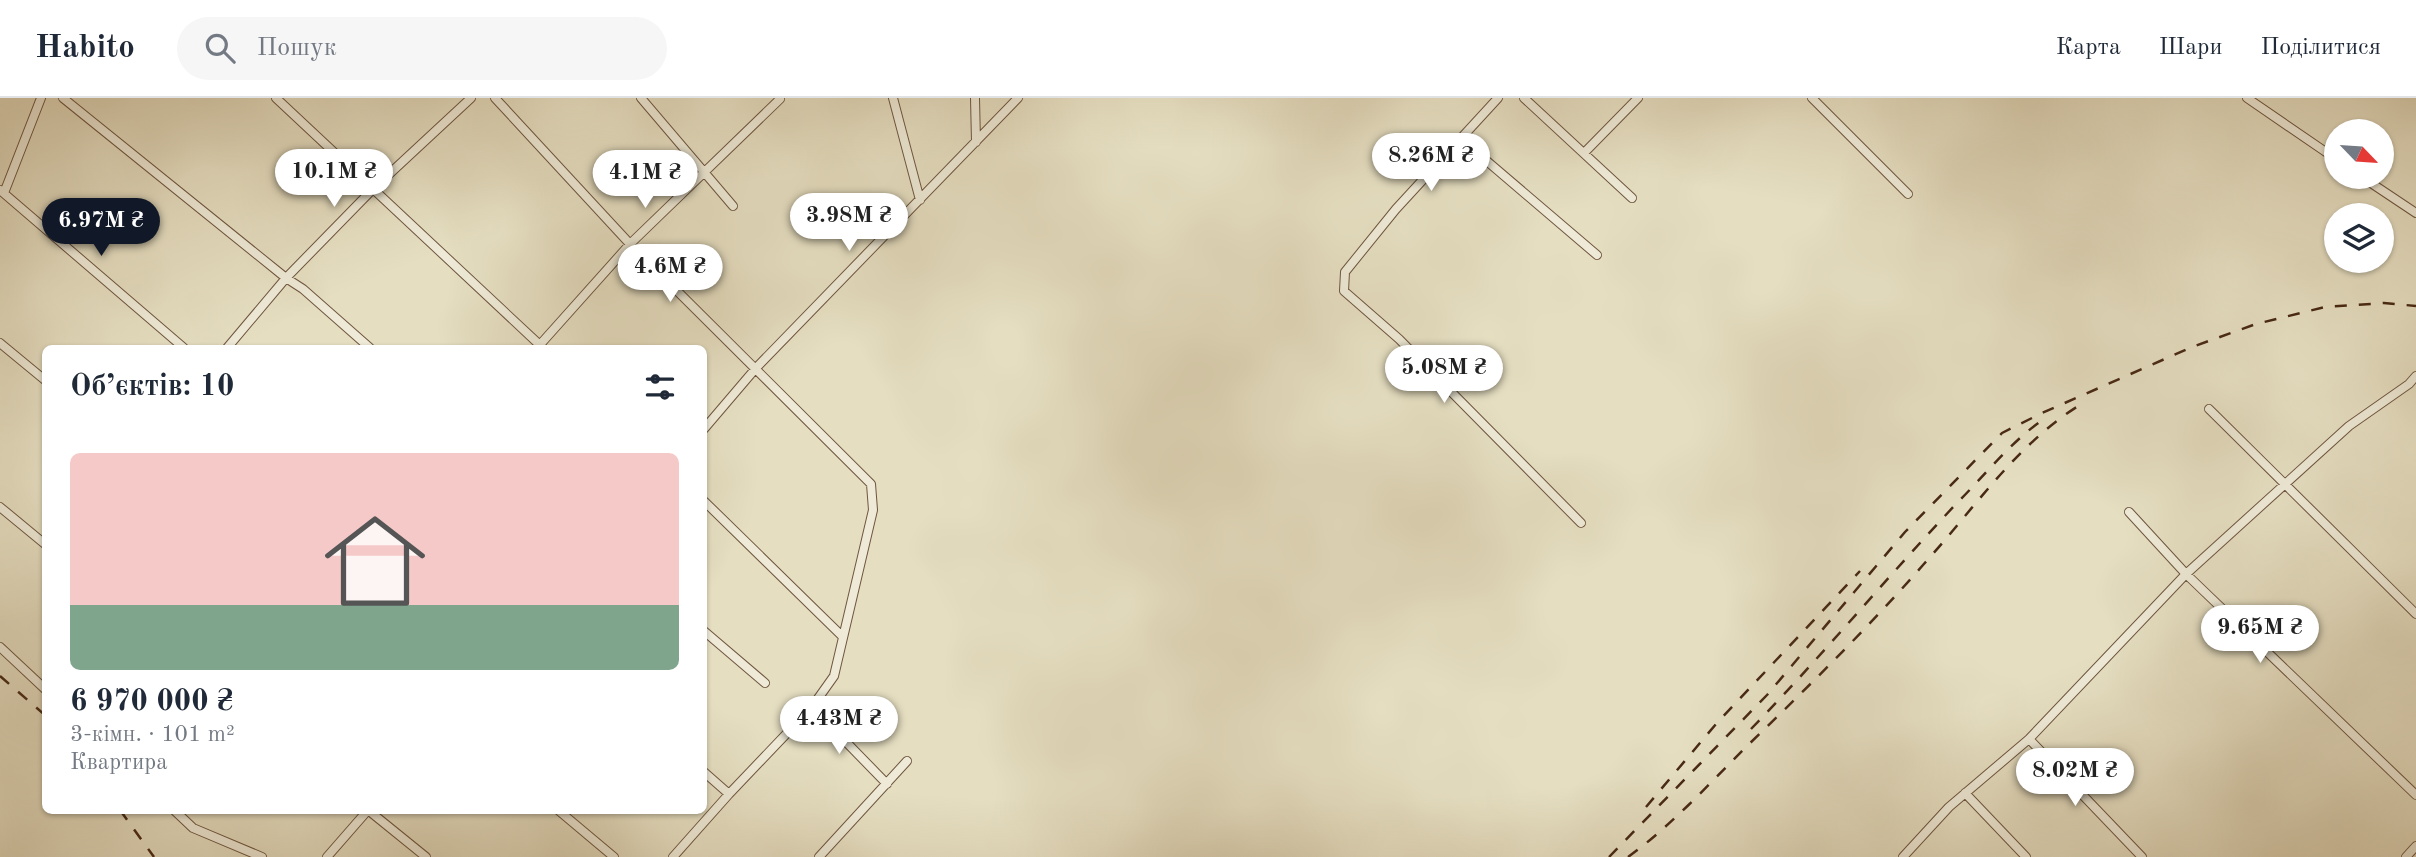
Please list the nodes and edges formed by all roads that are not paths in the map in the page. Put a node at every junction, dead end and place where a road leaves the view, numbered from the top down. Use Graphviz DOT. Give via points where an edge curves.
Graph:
graph roads {
  1 [pos="41,98"];
  2 [pos="63,98"];
  3 [pos="276,98"];
  4 [pos="471,98"];
  5 [pos="495,98"];
  6 [pos="641,98"];
  7 [pos="779,98"];
  8 [pos="894,98"];
  9 [pos="975,98"];
  10 [pos="1018,98"];
  11 [pos="1498,98"];
  12 [pos="1524,98"];
  13 [pos="1638,98"];
  14 [pos="1812,98"];
  15 [pos="2247,98"];
  16 [pos="1461,139"];
  17 [pos="976,142"];
  18 [pos="2324,151"];
  19 [pos="1584,153"];
  20 [pos="704,173"];
  21 [pos="2380,189"];
  22 [pos="372,190"];
  23 [pos="2,191"];
  24 [pos="1908,194"];
  25 [pos="1632,198"];
  26 [pos="920,200"];
  27 [pos="733,206"];
  28 [pos="2416,213"];
  29 [pos="630,244"];
  30 [pos="1597,255"];
  31 [pos="286,278"];
  32 [pos="0,343"];
  33 [pos="181,345"];
  34 [pos="230,345"];
  35 [pos="367,345"];
  36 [pos="538,345"];
  37 [pos="542,345"];
  38 [pos="756,368"];
  39 [pos="2416,376"];
  40 [pos="42,378"];
  41 [pos="2409,384"];
  42 [pos="2416,392"];
  43 [pos="2208,409"];
  44 [pos="707,425"];
  45 [pos="2284,483"];
  46 [pos="707,504"];
  47 [pos="0,507"];
  48 [pos="2129,512"];
  49 [pos="1581,523"];
  50 [pos="42,542"];
  51 [pos="2186,574"];
  52 [pos="2416,614"];
  53 [pos="707,634"];
  54 [pos="843,637"];
  55 [pos="0,647"];
  56 [pos="765,683"];
  57 [pos="42,686"];
  58 [pos="812,707"];
  59 [pos="2029,739"];
  60 [pos="907,761"];
  61 [pos="707,775"];
  62 [pos="887,784"];
  63 [pos="729,793"];
  64 [pos="1965,793"];
  65 [pos="2416,795"];
  66 [pos="178,814"];
  67 [pos="365,814"];
  68 [pos="373,814"];
  69 [pos="563,814"];
  70 [pos="2416,846"];
  71 [pos="262,857"];
  72 [pos="327,857"];
  73 [pos="426,857"];
  74 [pos="614,857"];
  75 [pos="673,857"];
  76 [pos="819,857"];
  77 [pos="1903,857"];
  78 [pos="2026,857"];
  79 [pos="2142,857"];
  80 [pos="2406,857"];
  1 -- 23 [label="street"];
  2 -- 31 [label="street"];
  3 -- 22 [label="street"];
  4 -- 22 [label="street"];
  5 -- 29 [label="street"];
  6 -- 20 [label="street"];
  7 -- 20 [label="street"];
  8 -- 26 [label="street"];
  9 -- 17 [label="street"];
  10 -- 17 [label="street"];
  11 -- 16 [label="street"];
  12 -- 19 [label="street"];
  13 -- 19 [label="street"];
  14 -- 24 [label="street"];
  15 -- 18 [label="street"];
  16 -- 30 [label="street"];
  16 -- 49 [label="street" via="1345,272 1344,290 1399,339"];
  17 -- 26 [label="street"];
  19 -- 25 [label="street"];
  20 -- 27 [label="street"];
  20 -- 29 [label="street"];
  21 -- 28 [label="street"];
  22 -- 31 [label="street"];
  22 -- 36 [label="street"];
  23 -- 33 [label="street"];
  26 -- 38 [label="street"];
  29 -- 37 [label="street"];
  29 -- 38 [label="street"];
  31 -- 34 [label="street"];
  31 -- 35 [label="street"];
  32 -- 40 [label="street"];
  38 -- 44 [label="street"];
  38 -- 54 [label="street" via="871,484 873,510"];
  39 -- 41 [label="street"];
  41 -- 42 [label="street"];
  41 -- 45 [label="street" via="2349,426"];
  43 -- 45 [label="street"];
  45 -- 51 [label="street"];
  45 -- 52 [label="street"];
  46 -- 54 [label="street"];
  47 -- 50 [label="street"];
  48 -- 51 [label="street"];
  51 -- 59 [label="street"];
  51 -- 65 [label="street"];
  53 -- 56 [label="street"];
  54 -- 58 [label="street" via="834,676"];
  55 -- 57 [label="street"];
  58 -- 62 [label="street"];
  58 -- 63 [label="street"];
  59 -- 64 [label="street"];
  59 -- 79 [label="street"];
  60 -- 62 [label="street"];
  61 -- 63 [label="street"];
  62 -- 76 [label="street"];
  63 -- 75 [label="street"];
  64 -- 77 [label="street"];
  64 -- 78 [label="street"];
  66 -- 71 [label="street" via="193,828"];
  67 -- 72 [label="street"];
  68 -- 73 [label="street"];
  69 -- 74 [label="street"];
  70 -- 80 [label="street"];
}
